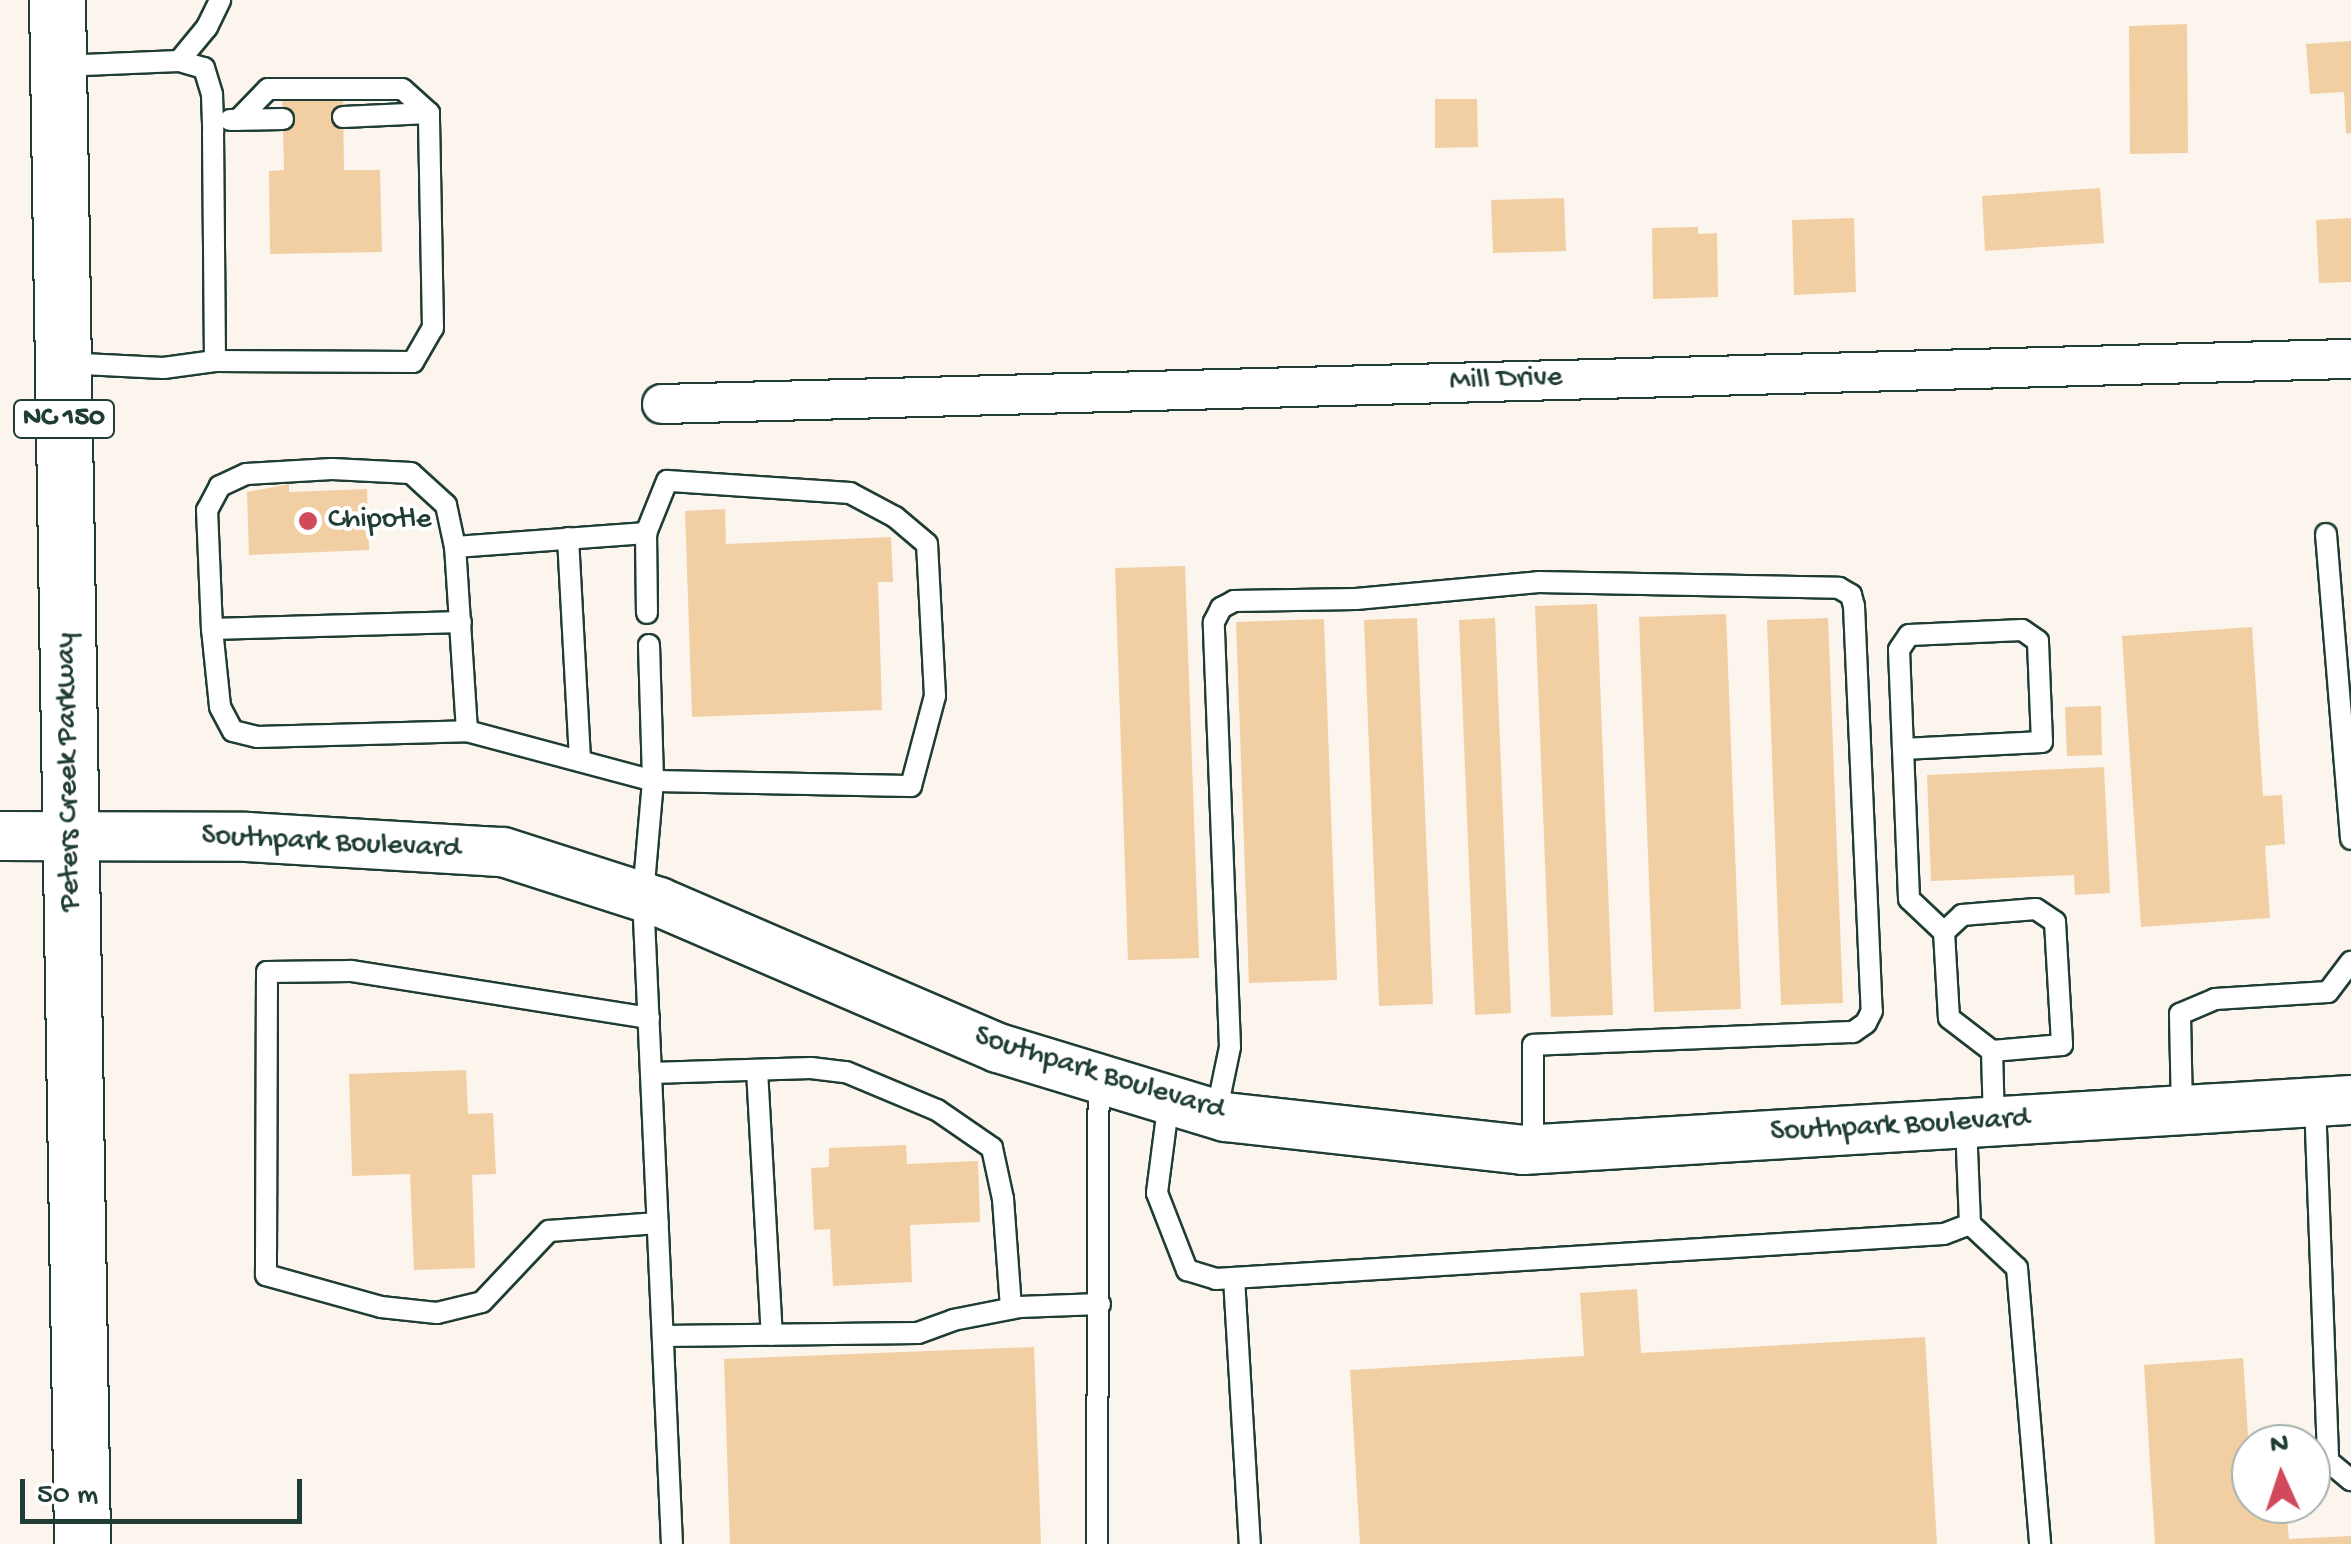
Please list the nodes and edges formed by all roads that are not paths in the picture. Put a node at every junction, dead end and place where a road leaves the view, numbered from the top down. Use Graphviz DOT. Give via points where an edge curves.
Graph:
graph roads {
  1 [pos="56,0"];
  2 [pos="220,0"];
  3 [pos="179,61"];
  4 [pos="58,66"];
  5 [pos="429,113"];
  6 [pos="343,117"];
  7 [pos="283,119"];
  8 [pos="213,120"];
  9 [pos="238,120"];
  10 [pos="2351,359"];
  11 [pos="215,361"];
  12 [pos="62,363"];
  13 [pos="662,404"];
  14 [pos="646,533"];
  15 [pos="2326,534"];
  16 [pos="568,538"];
  17 [pos="454,547"];
  18 [pos="647,613"];
  19 [pos="461,622"];
  20 [pos="212,629"];
  21 [pos="648,644"];
  22 [pos="467,731"];
  23 [pos="1903,750"];
  24 [pos="580,761"];
  25 [pos="652,781"];
  26 [pos="2349,801"];
  27 [pos="0,836"];
  28 [pos="71,838"];
  29 [pos="2351,840"];
  30 [pos="643,896"];
  31 [pos="1944,932"];
  32 [pos="2351,962"];
  33 [pos="649,1018"];
  34 [pos="1992,1050"];
  35 [pos="756,1070"];
  36 [pos="651,1073"];
  37 [pos="1099,1079"];
  38 [pos="1170,1100"];
  39 [pos="2333,1101"];
  40 [pos="2182,1110"];
  41 [pos="1216,1114"];
  42 [pos="1980,1122"];
  43 [pos="1533,1149"];
  44 [pos="658,1223"];
  45 [pos="1970,1224"];
  46 [pos="1234,1278"];
  47 [pos="1100,1304"];
  48 [pos="1011,1308"];
  49 [pos="772,1335"];
  50 [pos="664,1336"];
  51 [pos="2351,1480"];
  52 [pos="82,1544"];
  53 [pos="672,1544"];
  54 [pos="1097,1544"];
  55 [pos="1250,1544"];
  56 [pos="2040,1544"];
  1 -- 4 [label="main road, Peters Creek Parkway / NC 150"];
  2 -- 3 [label="lane" via="208,27"];
  3 -- 4 [label="lane"];
  3 -- 8 [label="lane" via="204,68"];
  4 -- 12 [label="main road, Peters Creek Parkway / NC 150"];
  5 -- 6 [label="lane"];
  5 -- 9 [label="lane" via="402,89 268,89"];
  5 -- 11 [label="lane" via="433,328 413,362"];
  7 -- 9 [label="lane"];
  8 -- 9 [label="lane"];
  8 -- 11 [label="lane"];
  10 -- 13 [label="street, Mill Drive"];
  11 -- 12 [label="lane" via="164,368"];
  12 -- 28 [label="main road, Peters Creek Parkway / NC 150"];
  14 -- 16 [label="lane"];
  14 -- 18 [label="lane"];
  14 -- 25 [label="lane" via="667,481 850,493 895,516 927,544 935,696 911,786"];
  15 -- 26 [label="lane"];
  16 -- 17 [label="lane"];
  16 -- 24 [label="lane"];
  17 -- 19 [label="lane"];
  17 -- 20 [label="lane" via="446,504 410,472 246,474 220,486 207,510"];
  19 -- 20 [label="lane"];
  19 -- 22 [label="lane"];
  20 -- 22 [label="lane" via="220,707 233,731 257,737"];
  21 -- 25 [label="lane"];
  22 -- 24 [label="lane"];
  23 -- 23 [label="lane" via="1899,650 1909,636 2022,630 2038,641 2042,742"];
  23 -- 31 [label="lane" via="1909,898"];
  24 -- 25 [label="lane"];
  25 -- 30 [label="lane"];
  26 -- 29 [label="lane"];
  27 -- 28 [label="street, Southpark Boulevard"];
  28 -- 30 [label="street, Southpark Boulevard" via="247,837 503,852"];
  28 -- 52 [label="main road, Peters Creek Parkway / NC 150"];
  30 -- 33 [label="lane"];
  30 -- 37 [label="street, Southpark Boulevard" via="998,1048"];
  31 -- 34 [label="lane" via="1950,1018"];
  31 -- 34 [label="lane" via="1962,915 2036,909 2055,922 2062,1045"];
  32 -- 40 [label="lane" via="2328,992 2214,1000 2180,1014"];
  33 -- 36 [label="lane"];
  33 -- 44 [label="lane" via="352,972 267,972 266,1275 381,1307 437,1313 482,1302 549,1230"];
  34 -- 42 [label="lane"];
  35 -- 36 [label="lane"];
  35 -- 48 [label="lane" via="846,1072 937,1110 992,1148 1003,1198"];
  35 -- 49 [label="lane"];
  36 -- 44 [label="lane"];
  37 -- 38 [label="street, Southpark Boulevard"];
  37 -- 47 [label="lane"];
  38 -- 41 [label="street, Southpark Boulevard"];
  38 -- 46 [label="lane" via="1156,1193 1169,1230 1188,1270"];
  39 -- 40 [label="street, Southpark Boulevard"];
  39 -- 51 [label="lane" via="2328,1461"];
  40 -- 42 [label="street, Southpark Boulevard"];
  41 -- 43 [label="street, Southpark Boulevard"];
  41 -- 43 [label="lane" via="1230,1047 1214,622 1221,608 1234,601 1356,599 1538,582 1838,588 1851,595 1872,1011 1866,1023 1853,1032 1532,1045"];
  42 -- 43 [label="street, Southpark Boulevard"];
  42 -- 45 [label="lane"];
  44 -- 50 [label="lane"];
  45 -- 46 [label="lane" via="1944,1234"];
  45 -- 56 [label="lane" via="2018,1268"];
  46 -- 55 [label="lane"];
  47 -- 48 [label="lane"];
  47 -- 54 [label="lane"];
  48 -- 49 [label="lane" via="918,1333"];
  49 -- 50 [label="lane"];
  50 -- 53 [label="lane"];
}
